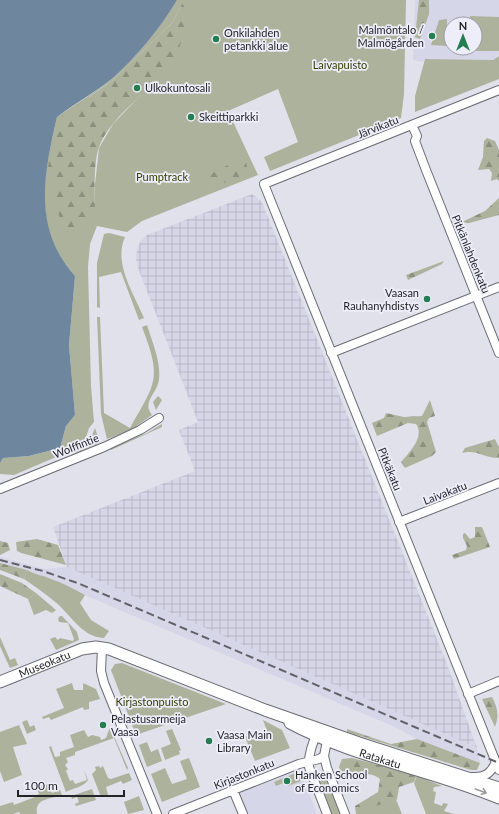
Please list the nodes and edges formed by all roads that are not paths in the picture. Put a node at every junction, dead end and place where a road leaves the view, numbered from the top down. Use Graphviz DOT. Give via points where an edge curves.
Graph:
graph roads {
  1 [pos="499,90"];
  2 [pos="412,125"];
  3 [pos="264,184"];
  4 [pos="499,287"];
  5 [pos="476,296"];
  6 [pos="331,353"];
  7 [pos="499,353"];
  8 [pos="159,418"];
  9 [pos="499,483"];
  10 [pos="0,489"];
  11 [pos="399,522"];
  12 [pos="90,647"];
  13 [pos="102,647"];
  14 [pos="0,682"];
  15 [pos="499,682"];
  16 [pos="468,694"];
  17 [pos="324,735"];
  18 [pos="324,756"];
  19 [pos="309,761"];
  20 [pos="498,766"];
  21 [pos="470,777"];
  22 [pos="499,788"];
  23 [pos="233,790"];
  24 [pos="499,798"];
  25 [pos="157,814"];
  26 [pos="173,814"];
  27 [pos="243,814"];
  28 [pos="327,814"];
  29 [pos="345,814"];
  1 -- 2 [label="street, Järvikatu"];
  2 -- 3 [label="street, Järvikatu"];
  2 -- 5 [label="street, Pitkänlahdenkatu" via="426,170"];
  3 -- 6 [label="street, Pitkäkatu"];
  4 -- 5 [label="street"];
  5 -- 6 [label="street"];
  5 -- 7 [label="street, Pitkänlahdenkatu"];
  6 -- 11 [label="street, Pitkäkatu"];
  8 -- 10 [label="street, Wolffintie" via="104,447"];
  9 -- 11 [label="street, Laivakatu"];
  11 -- 16 [label="street, Pitkäkatu"];
  12 -- 13 [label="main road, Ratakatu"];
  12 -- 14 [label="main road, Museokatu"];
  13 -- 17 [label="main road, Ratakatu"];
  13 -- 25 [label="street" via="101,671 104,683"];
  15 -- 16 [label="street"];
  16 -- 20 [label="street, Pitkäkatu"];
  17 -- 18 [label="street"];
  17 -- 19 [label="street"];
  17 -- 21 [label="main road, Ratakatu"];
  17 -- 24 [label="main road, Ratakatu, one-way"];
  18 -- 19 [label="street, Kirjastonkatu"];
  18 -- 29 [label="street"];
  19 -- 23 [label="street, Kirjastonkatu"];
  19 -- 28 [label="street"];
  20 -- 21 [label="street, Pitkäkatu" via="479,778"];
  21 -- 22 [label="main road, Ratakatu"];
  23 -- 26 [label="street, Kirjastonkatu"];
  23 -- 27 [label="street"];
}
